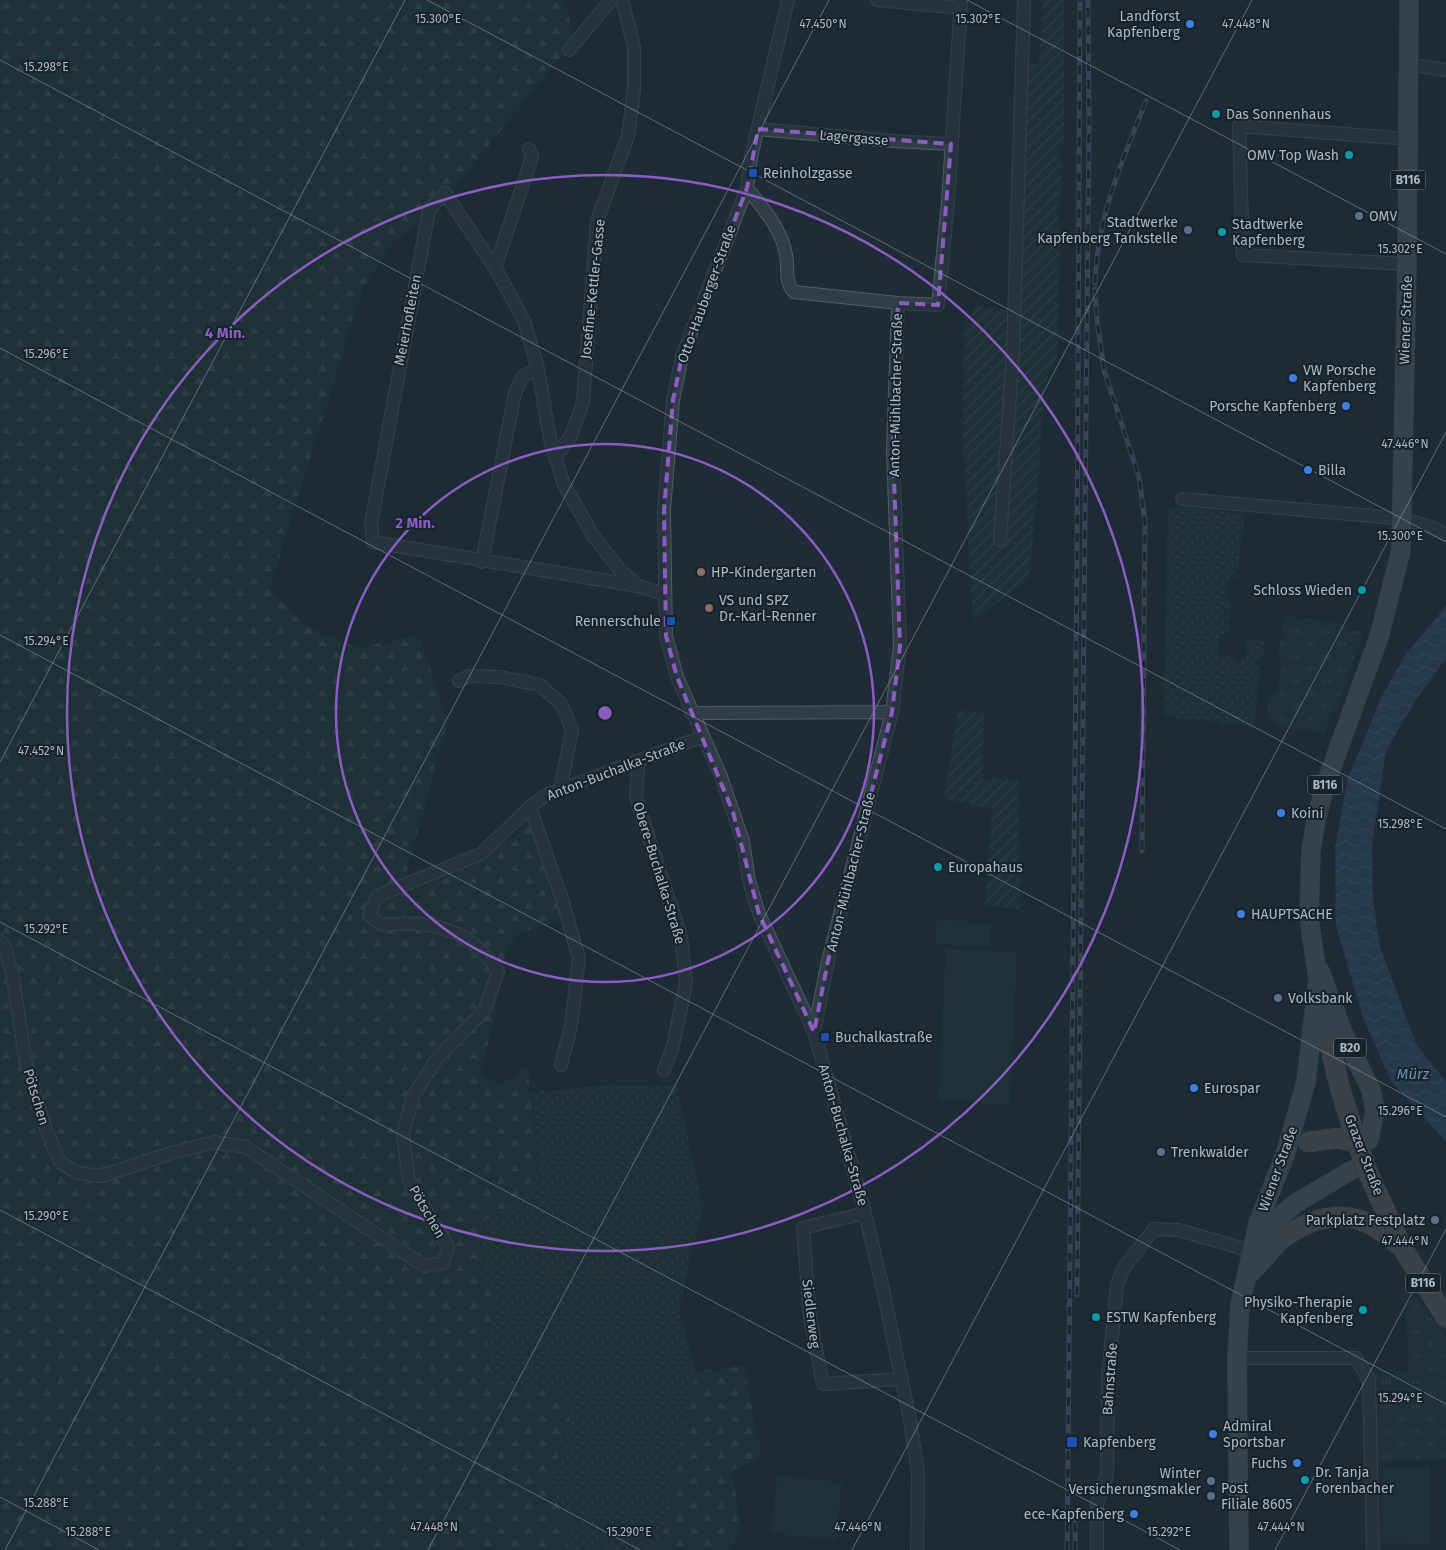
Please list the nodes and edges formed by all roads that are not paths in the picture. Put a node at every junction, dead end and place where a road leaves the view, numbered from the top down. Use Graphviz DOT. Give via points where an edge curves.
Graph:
graph roads {
  1 [pos="611,0"];
  2 [pos="622,0"];
  3 [pos="788,0"];
  4 [pos="877,0"];
  5 [pos="1024,0"];
  6 [pos="1409,0"];
  7 [pos="961,4"];
  8 [pos="569,50"];
  9 [pos="1408,64"];
  10 [pos="1446,70"];
  11 [pos="758,129"];
  12 [pos="1409,140"];
  13 [pos="951,144"];
  14 [pos="529,150"];
  15 [pos="747,188"];
  16 [pos="1407,264"];
  17 [pos="495,268"];
  18 [pos="898,303"];
  19 [pos="538,369"];
  20 [pos="555,457"];
  21 [pos="1182,499"];
  22 [pos="1403,520"];
  23 [pos="1446,535"];
  24 [pos="1000,540"];
  25 [pos="482,562"];
  26 [pos="638,586"];
  27 [pos="665,594"];
  28 [pos="459,681"];
  29 [pos="892,712"];
  30 [pos="691,713"];
  31 [pos="702,737"];
  32 [pos="638,762"];
  33 [pos="560,790"];
  34 [pos="530,807"];
  35 [pos="0,941"];
  36 [pos="1314,957"];
  37 [pos="1318,979"];
  38 [pos="814,1032"];
  39 [pos="1330,1045"];
  40 [pos="560,1065"];
  41 [pos="664,1070"];
  42 [pos="1363,1141"];
  43 [pos="1308,1142"];
  44 [pos="1285,1155"];
  45 [pos="1361,1173"];
  46 [pos="864,1213"];
  47 [pos="1382,1221"];
  48 [pos="1283,1238"];
  49 [pos="1252,1251"];
  50 [pos="1245,1279"];
  51 [pos="1446,1318"];
  52 [pos="1237,1358"];
  53 [pos="902,1379"];
  54 [pos="917,1550"];
  55 [pos="1097,1550"];
  56 [pos="1239,1550"];
  57 [pos="1373,1550"];
  1 -- 8 [label="street"];
  2 -- 20 [label="street, Josefine-Kettler-Gasse" via="634,47 634,90 628,136 597,221 583,402 572,436"];
  3 -- 11 [label="street, Otto-Hauberger-Straße"];
  4 -- 7 [label="street"];
  5 -- 24 [label="street" via="1013,351"];
  6 -- 9 [label="main road, Wiener Straße / B116"];
  7 -- 13 [label="street, Anton-Mühlbacher-Straße"];
  9 -- 10 [label="street"];
  9 -- 12 [label="main road, Wiener Straße / B116"];
  11 -- 13 [label="street, Lagergasse" via="893,142"];
  11 -- 15 [label="street, Otto-Hauberger-Straße"];
  12 -- 16 [label="main road, Wiener Straße / B116"];
  12 -- 16 [label="street" via="1240,126 1243,255"];
  13 -- 18 [label="street, Anton-Mühlbacher-Straße" via="938,305"];
  14 -- 17 [label="street" via="532,157"];
  15 -- 18 [label="street" via="770,217 782,239 789,287 794,292"];
  15 -- 27 [label="street, Otto-Hauberger-Straße" via="682,356 673,400 664,510"];
  16 -- 22 [label="main road, Wiener Straße / B116"];
  17 -- 19 [label="street, Meierhofleiten" via="524,321"];
  17 -- 25 [label="street, Meierhofleiten" via="445,193 429,210 372,524 373,542"];
  18 -- 29 [label="street, Anton-Mühlbacher-Straße" via="893,451 900,646"];
  19 -- 20 [label="street, Meierhofleiten"];
  19 -- 25 [label="street" via="523,376 515,392"];
  20 -- 26 [label="street, Meierhofleiten" via="563,482 592,534 619,569"];
  21 -- 22 [label="street"];
  22 -- 23 [label="street"];
  22 -- 36 [label="main road, Wiener Straße / B116" via="1400,553 1379,637 1326,782 1316,820 1309,881"];
  25 -- 26 [label="street, Meierhofleiten"];
  26 -- 27 [label="street, Meierhofleiten"];
  27 -- 30 [label="street, Anton-Buchalka-Straße" via="670,657"];
  28 -- 33 [label="street" via="470,676 500,677 540,686 562,705 572,730"];
  29 -- 30 [label="street"];
  29 -- 38 [label="street, Anton-Mühlbacher-Straße" via="828,961"];
  30 -- 31 [label="street, Anton-Buchalka-Straße"];
  31 -- 32 [label="street, Anton-Buchalka-Straße"];
  31 -- 38 [label="street, Anton-Buchalka-Straße" via="720,774 743,841 749,881 759,914"];
  32 -- 33 [label="street, Anton-Buchalka-Straße"];
  32 -- 41 [label="street, Obere-Buchalka-Straße" via="636,798 681,937 686,983 673,1046"];
  33 -- 34 [label="street, Anton-Buchalka-Straße" via="546,795"];
  34 -- 35 [label="street, Pötschen" via="481,854 377,896 369,915 382,925 435,926 469,939 487,954 498,972 485,1009 436,1060 413,1096 402,1134 409,1181 448,1247 443,1263 424,1266 246,1147 214,1142 102,1176 77,1173 60,1162 46,1130 25,1058 12,972"];
  34 -- 40 [label="street, Anton-Buchalka-Straße" via="579,959 571,1026"];
  36 -- 37 [label="main road, Wiener Straße / B116"];
  36 -- 42 [label="main road, Wiener Straße / B20" via="1342,1030 1371,1090 1375,1110"];
  37 -- 39 [label="main road, Grazer Straße / B116"];
  37 -- 44 [label="main road, Wiener Straße / B116" via="1306,1082"];
  38 -- 46 [label="street, Anton-Buchalka-Straße"];
  39 -- 42 [label="highway, Grazer Straße / B116" via="1340,1088"];
  42 -- 43 [label="highway" via="1338,1138"];
  42 -- 45 [label="highway, Grazer Straße / B116, bridge"];
  43 -- 44 [label="main road"];
  44 -- 49 [label="main road, Wiener Straße" via="1258,1223"];
  45 -- 47 [label="highway, Grazer Straße / B116"];
  45 -- 49 [label="main road, Wiener Straße" via="1296,1203"];
  46 -- 53 [label="street, Anton-Buchalka-Straße"];
  46 -- 53 [label="street, Siedlerweg" via="803,1228 810,1318 818,1367 823,1384"];
  47 -- 48 [label="highway" via="1331,1216 1299,1226"];
  47 -- 51 [label="highway, B116"];
  48 -- 50 [label="main road"];
  49 -- 50 [label="main road"];
  49 -- 55 [label="street, Bahnstraße" via="1179,1230 1154,1229 1123,1269 1117,1285 1108,1377 1107,1475 1096,1504"];
  50 -- 52 [label="main road"];
  52 -- 56 [label="main road"];
  52 -- 57 [label="street" via="1356,1358 1369,1380"];
  53 -- 54 [label="street, Anton-Buchalka-Straße" via="918,1473"];
}
